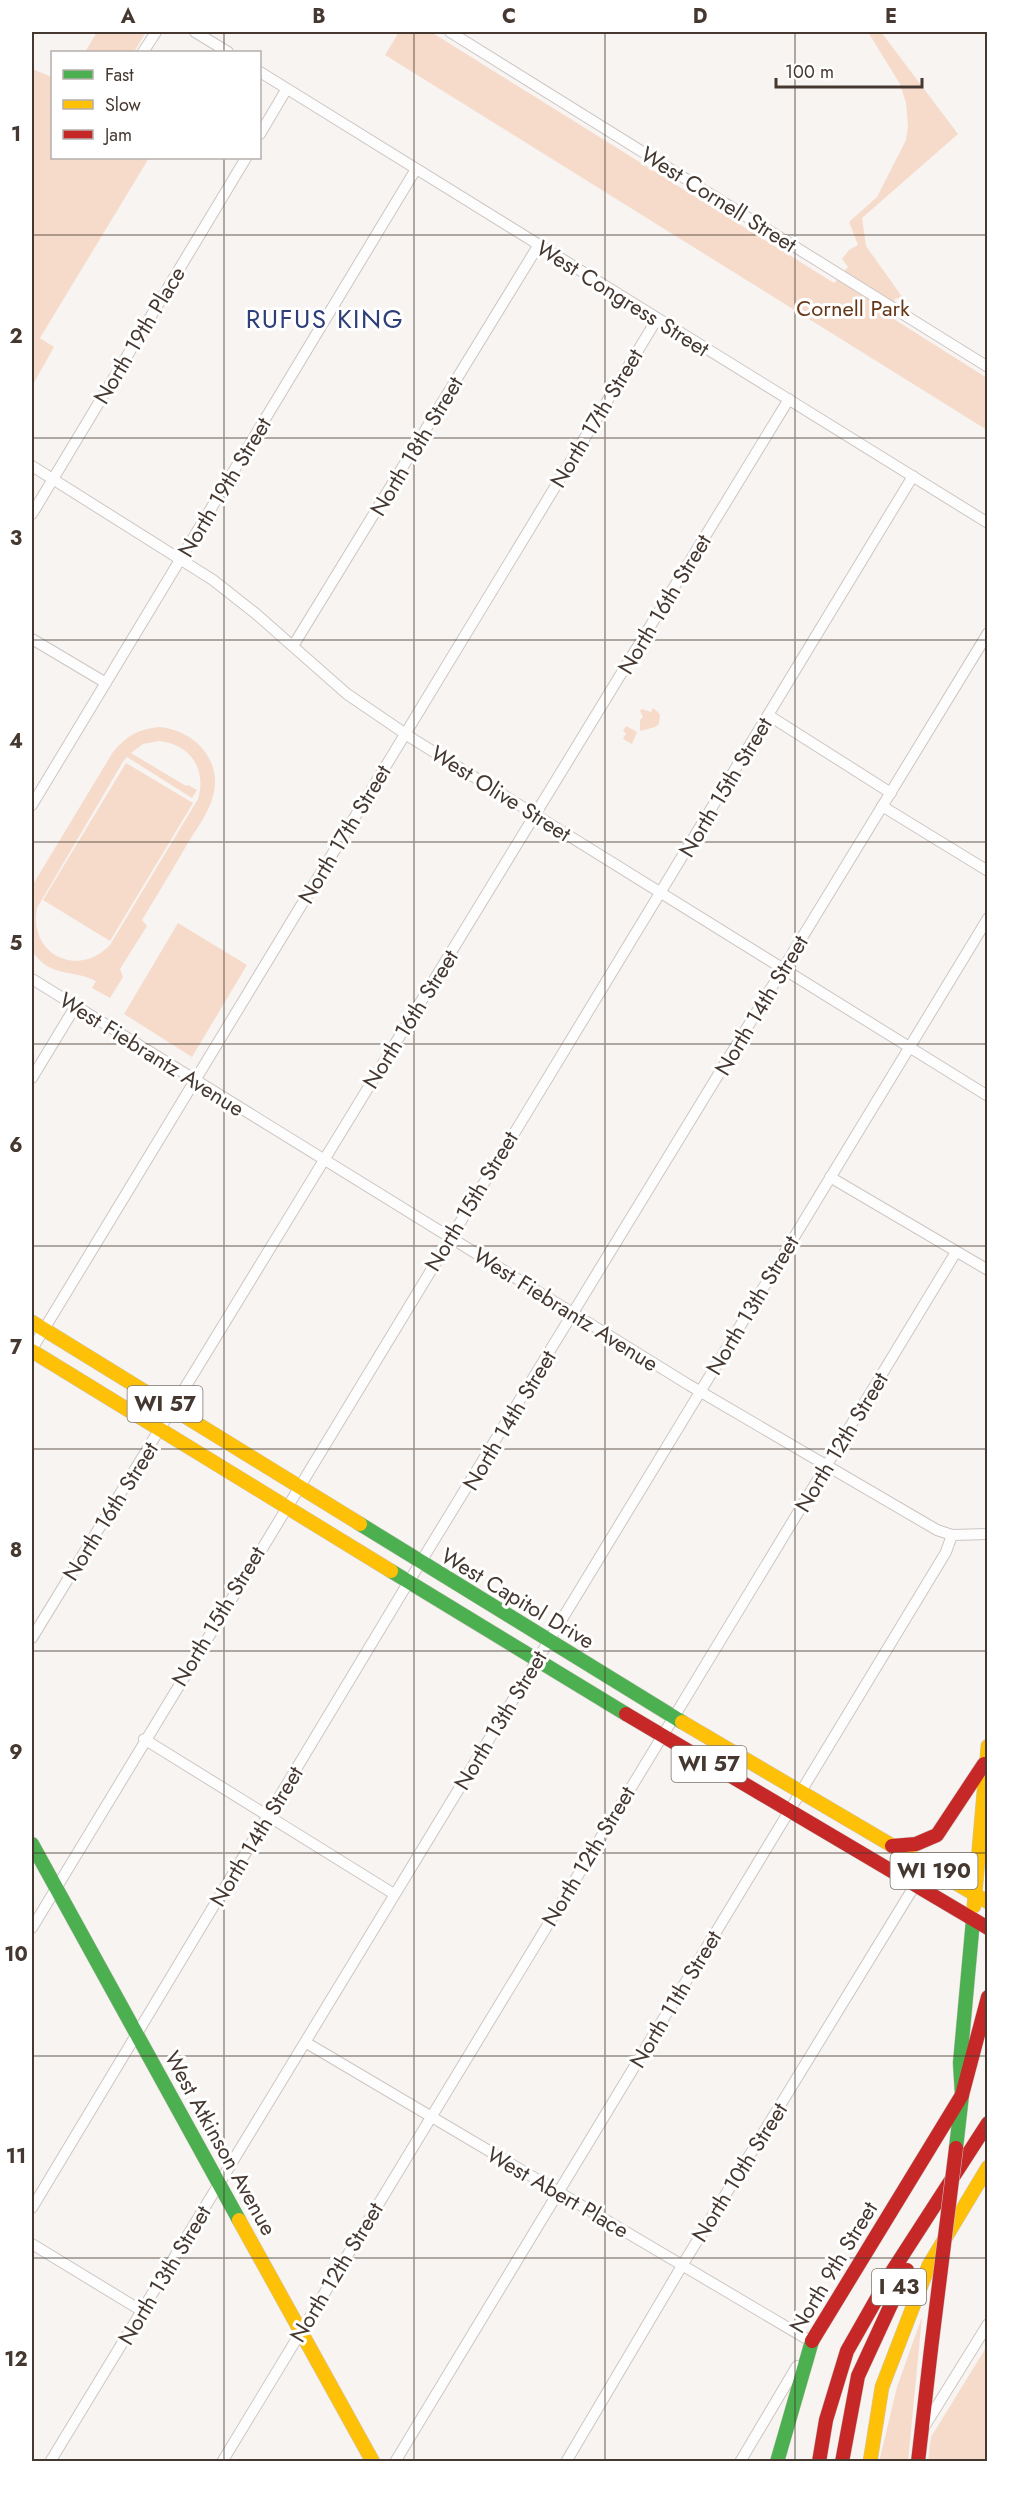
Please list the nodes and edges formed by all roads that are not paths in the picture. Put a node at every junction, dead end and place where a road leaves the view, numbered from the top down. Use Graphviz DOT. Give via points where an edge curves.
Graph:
graph roads {
  1 [pos="156,32"];
  2 [pos="195,32"];
  3 [pos="450,32"];
  4 [pos="144,51"];
  5 [pos="226,51"];
  6 [pos="261,73"];
  7 [pos="286,90"];
  8 [pos="261,132"];
  9 [pos="245,159"];
  10 [pos="416,169"];
  11 [pos="538,246"];
  12 [pos="657,319"];
  13 [pos="987,367"];
  14 [pos="789,399"];
  15 [pos="32,466"];
  16 [pos="913,476"];
  17 [pos="52,479"];
  18 [pos="32,514"];
  19 [pos="987,523"];
  20 [pos="181,558"];
  21 [pos="987,633"];
  22 [pos="32,639"];
  23 [pos="293,646"];
  24 [pos="106,683"];
  25 [pos="768,715"];
  26 [pos="404,734"];
  27 [pos="891,793"];
  28 [pos="32,805"];
  29 [pos="882,806"];
  30 [pos="536,815"];
  31 [pos="987,871"];
  32 [pos="660,892"];
  33 [pos="987,918"];
  34 [pos="784,969"];
  35 [pos="32,980"];
  36 [pos="75,1007"];
  37 [pos="909,1047"];
  38 [pos="32,1078"];
  39 [pos="194,1080"];
  40 [pos="987,1096"];
  41 [pos="323,1160"];
  42 [pos="830,1177"];
  43 [pos="449,1237"];
  44 [pos="956,1252"];
  45 [pos="987,1270"];
  46 [pos="573,1314"];
  47 [pos="37,1326"];
  48 [pos="32,1350"];
  49 [pos="699,1391"];
  50 [pos="172,1409"];
  51 [pos="160,1430"];
  52 [pos="827,1466"];
  53 [pos="297,1487"];
  54 [pos="285,1507"];
  55 [pos="987,1534"];
  56 [pos="952,1535"];
  57 [pos="420,1563"];
  58 [pos="408,1583"];
  59 [pos="32,1638"];
  60 [pos="548,1641"];
  61 [pos="536,1660"];
  62 [pos="673,1717"];
  63 [pos="661,1736"];
  64 [pos="144,1739"];
  65 [pos="987,1746"];
  66 [pos="986,1762"];
  67 [pos="799,1792"];
  68 [pos="789,1810"];
  69 [pos="268,1816"];
  70 [pos="32,1844"];
  71 [pos="892,1846"];
  72 [pos="915,1885"];
  73 [pos="56,1888"];
  74 [pos="394,1894"];
  75 [pos="982,1899"];
  76 [pos="973,1920"];
  77 [pos="32,1928"];
  78 [pos="987,1928"];
  79 [pos="987,1997"];
  80 [pos="137,2033"];
  81 [pos="304,2042"];
  82 [pos="962,2095"];
  83 [pos="431,2118"];
  84 [pos="987,2124"];
  85 [pos="987,2167"];
  86 [pos="219,2184"];
  87 [pos="987,2185"];
  88 [pos="557,2192"];
  89 [pos="963,2207"];
  90 [pos="32,2208"];
  91 [pos="32,2244"];
  92 [pos="683,2264"];
  93 [pos="142,2311"];
  94 [pos="987,2324"];
  95 [pos="300,2330"];
  96 [pos="812,2341"];
  97 [pos="922,2430"];
  98 [pos="50,2462"];
  99 [pos="222,2462"];
  100 [pos="374,2462"];
  101 [pos="395,2462"];
  102 [pos="566,2462"];
  103 [pos="740,2462"];
  104 [pos="777,2462"];
  105 [pos="819,2462"];
  106 [pos="842,2462"];
  107 [pos="870,2462"];
  108 [pos="918,2462"];
  1 -- 4 [label="street"];
  2 -- 5 [label="street"];
  3 -- 13 [label="street, West Cornell Street"];
  6 -- 7 [label="street, West Congress Street"];
  7 -- 8 [label="street"];
  7 -- 10 [label="street, West Congress Street"];
  9 -- 17 [label="street, North 19th Place"];
  10 -- 11 [label="street, West Congress Street"];
  10 -- 20 [label="street, North 19th Street"];
  11 -- 12 [label="street, West Congress Street"];
  11 -- 23 [label="street, North 18th Street"];
  12 -- 14 [label="street, West Congress Street"];
  12 -- 26 [label="street, North 17th Street"];
  14 -- 16 [label="street, West Congress Street"];
  14 -- 30 [label="street, North 16th Street"];
  15 -- 17 [label="street, West Olive Street"];
  16 -- 19 [label="street, West Congress Street"];
  16 -- 25 [label="street, North 15th Street"];
  17 -- 18 [label="street, North 19th Place"];
  17 -- 20 [label="street, West Olive Street"];
  20 -- 23 [label="street, West Olive Street" via="255,612"];
  20 -- 24 [label="street, North 19th Street"];
  21 -- 27 [label="street, North 14th Street"];
  22 -- 24 [label="street"];
  23 -- 26 [label="street, West Olive Street" via="347,694"];
  24 -- 28 [label="street, North 19th Street"];
  25 -- 27 [label="street"];
  25 -- 32 [label="street, North 15th Street"];
  26 -- 30 [label="street, West Olive Street"];
  26 -- 39 [label="street, North 17th Street"];
  27 -- 29 [label="street, North 14th Street"];
  29 -- 31 [label="street"];
  29 -- 34 [label="street, North 14th Street"];
  30 -- 32 [label="street, West Olive Street"];
  30 -- 41 [label="street, North 16th Street"];
  32 -- 34 [label="street, West Olive Street"];
  32 -- 43 [label="street, North 15th Street"];
  33 -- 37 [label="street, North 13th Street"];
  34 -- 37 [label="street, West Olive Street"];
  34 -- 46 [label="street, North 14th Street"];
  35 -- 36 [label="street, West Fiebrantz Avenue"];
  36 -- 38 [label="street"];
  36 -- 39 [label="street, West Fiebrantz Avenue"];
  37 -- 40 [label="street, West Olive Street"];
  37 -- 42 [label="street, North 13th Street"];
  39 -- 41 [label="street, West Fiebrantz Avenue"];
  39 -- 47 [label="street, North 17th Street"];
  41 -- 43 [label="street, West Fiebrantz Avenue"];
  41 -- 50 [label="street, North 16th Street"];
  42 -- 44 [label="street"];
  42 -- 49 [label="street, North 13th Street"];
  43 -- 46 [label="street, West Fiebrantz Avenue"];
  43 -- 53 [label="street, North 15th Street"];
  44 -- 45 [label="street"];
  44 -- 52 [label="street, North 12th Street"];
  46 -- 49 [label="street, West Fiebrantz Avenue"];
  46 -- 57 [label="street, North 14th Street"];
  47 -- 48 [label="street, North 17th Street"];
  47 -- 50 [label="main road, West Capitol Drive / WI 57"];
  48 -- 51 [label="main road, West Capitol Drive / WI 57"];
  49 -- 52 [label="street, West Fiebrantz Avenue"];
  49 -- 60 [label="street, North 13th Street"];
  50 -- 51 [label="street, North 16th Street"];
  50 -- 53 [label="main road, West Capitol Drive / WI 57"];
  51 -- 54 [label="main road, West Capitol Drive / WI 57"];
  51 -- 59 [label="street, North 16th Street"];
  52 -- 56 [label="street, West Fiebrantz Avenue"];
  52 -- 62 [label="street, North 12th Street"];
  53 -- 54 [label="street, North 15th Street"];
  53 -- 57 [label="main road, West Capitol Drive / WI 57"];
  54 -- 58 [label="main road, West Capitol Drive / WI 57"];
  54 -- 64 [label="street, North 15th Street"];
  55 -- 56 [label="street, West Fiebrantz Avenue"];
  56 -- 67 [label="street, North 11th Street" via="946,1552"];
  57 -- 58 [label="street, North 14th Street"];
  57 -- 60 [label="main road, West Capitol Drive / WI 57"];
  58 -- 61 [label="main road, West Capitol Drive / WI 57"];
  58 -- 69 [label="street, North 14th Street"];
  60 -- 61 [label="street, North 13th Street"];
  60 -- 62 [label="main road, West Capitol Drive / WI 57"];
  61 -- 63 [label="main road, West Capitol Drive / WI 57"];
  61 -- 74 [label="street, North 13th Street"];
  62 -- 63 [label="street, North 12th Street"];
  62 -- 67 [label="main road, West Capitol Drive / WI 57"];
  63 -- 68 [label="main road, West Capitol Drive / WI 57"];
  63 -- 83 [label="street, North 12th Street"];
  64 -- 69 [label="street"];
  64 -- 73 [label="street, North 15th Street"];
  65 -- 66 [label="main road"];
  66 -- 71 [label="main road" via="938,1834 916,1846"];
  66 -- 75 [label="main road"];
  67 -- 68 [label="street, North 11th Street"];
  67 -- 71 [label="main road, West Capitol Drive / WI 57"];
  68 -- 72 [label="main road, West Capitol Drive / WI 57"];
  68 -- 88 [label="street, North 11th Street"];
  69 -- 74 [label="street"];
  69 -- 80 [label="street, North 14th Street"];
  70 -- 73 [label="main road, West Atkinson Avenue"];
  71 -- 75 [label="main road, West Capitol Drive / WI 190"];
  72 -- 76 [label="main road, West Capitol Drive / WI 57"];
  72 -- 92 [label="street, North 10th Street"];
  73 -- 77 [label="street, North 15th Street"];
  73 -- 80 [label="main road, West Atkinson Avenue"];
  74 -- 81 [label="street, North 13th Street"];
  75 -- 76 [label="main road"];
  76 -- 78 [label="main road, West Capitol Drive / WI 57"];
  76 -- 82 [label="main road" via="960,2063"];
  79 -- 82 [label="main road"];
  80 -- 86 [label="main road, West Atkinson Avenue"];
  80 -- 90 [label="street, North 14th Street"];
  81 -- 83 [label="street, West Abert Place"];
  81 -- 86 [label="street, North 13th Street"];
  82 -- 96 [label="main road, North 9th Street"];
  82 -- 97 [label="main road, bridge"];
  83 -- 88 [label="street, West Abert Place"];
  83 -- 95 [label="street, North 12th Street"];
  84 -- 105 [label="main road" via="893,2270 847,2351 826,2420"];
  84 -- 106 [label="main road, I 43" via="912,2259 858,2376"];
  85 -- 89 [label="main road, I 43"];
  86 -- 93 [label="street, North 13th Street"];
  86 -- 95 [label="main road, West Atkinson Avenue"];
  87 -- 89 [label="main road"];
  88 -- 92 [label="street, West Abert Place"];
  88 -- 101 [label="street, North 11th Street"];
  89 -- 107 [label="main road, I 43" via="929,2265 882,2387"];
  91 -- 93 [label="street"];
  92 -- 96 [label="street, West Abert Place"];
  92 -- 102 [label="street, North 10th Street"];
  93 -- 98 [label="street, North 13th Street"];
  94 -- 97 [label="street"];
  95 -- 99 [label="street, North 12th Street"];
  95 -- 100 [label="main road, West Atkinson Avenue"];
  96 -- 103 [label="street, North 9th Street"];
  96 -- 104 [label="main road"];
  97 -- 108 [label="main road"];
}
